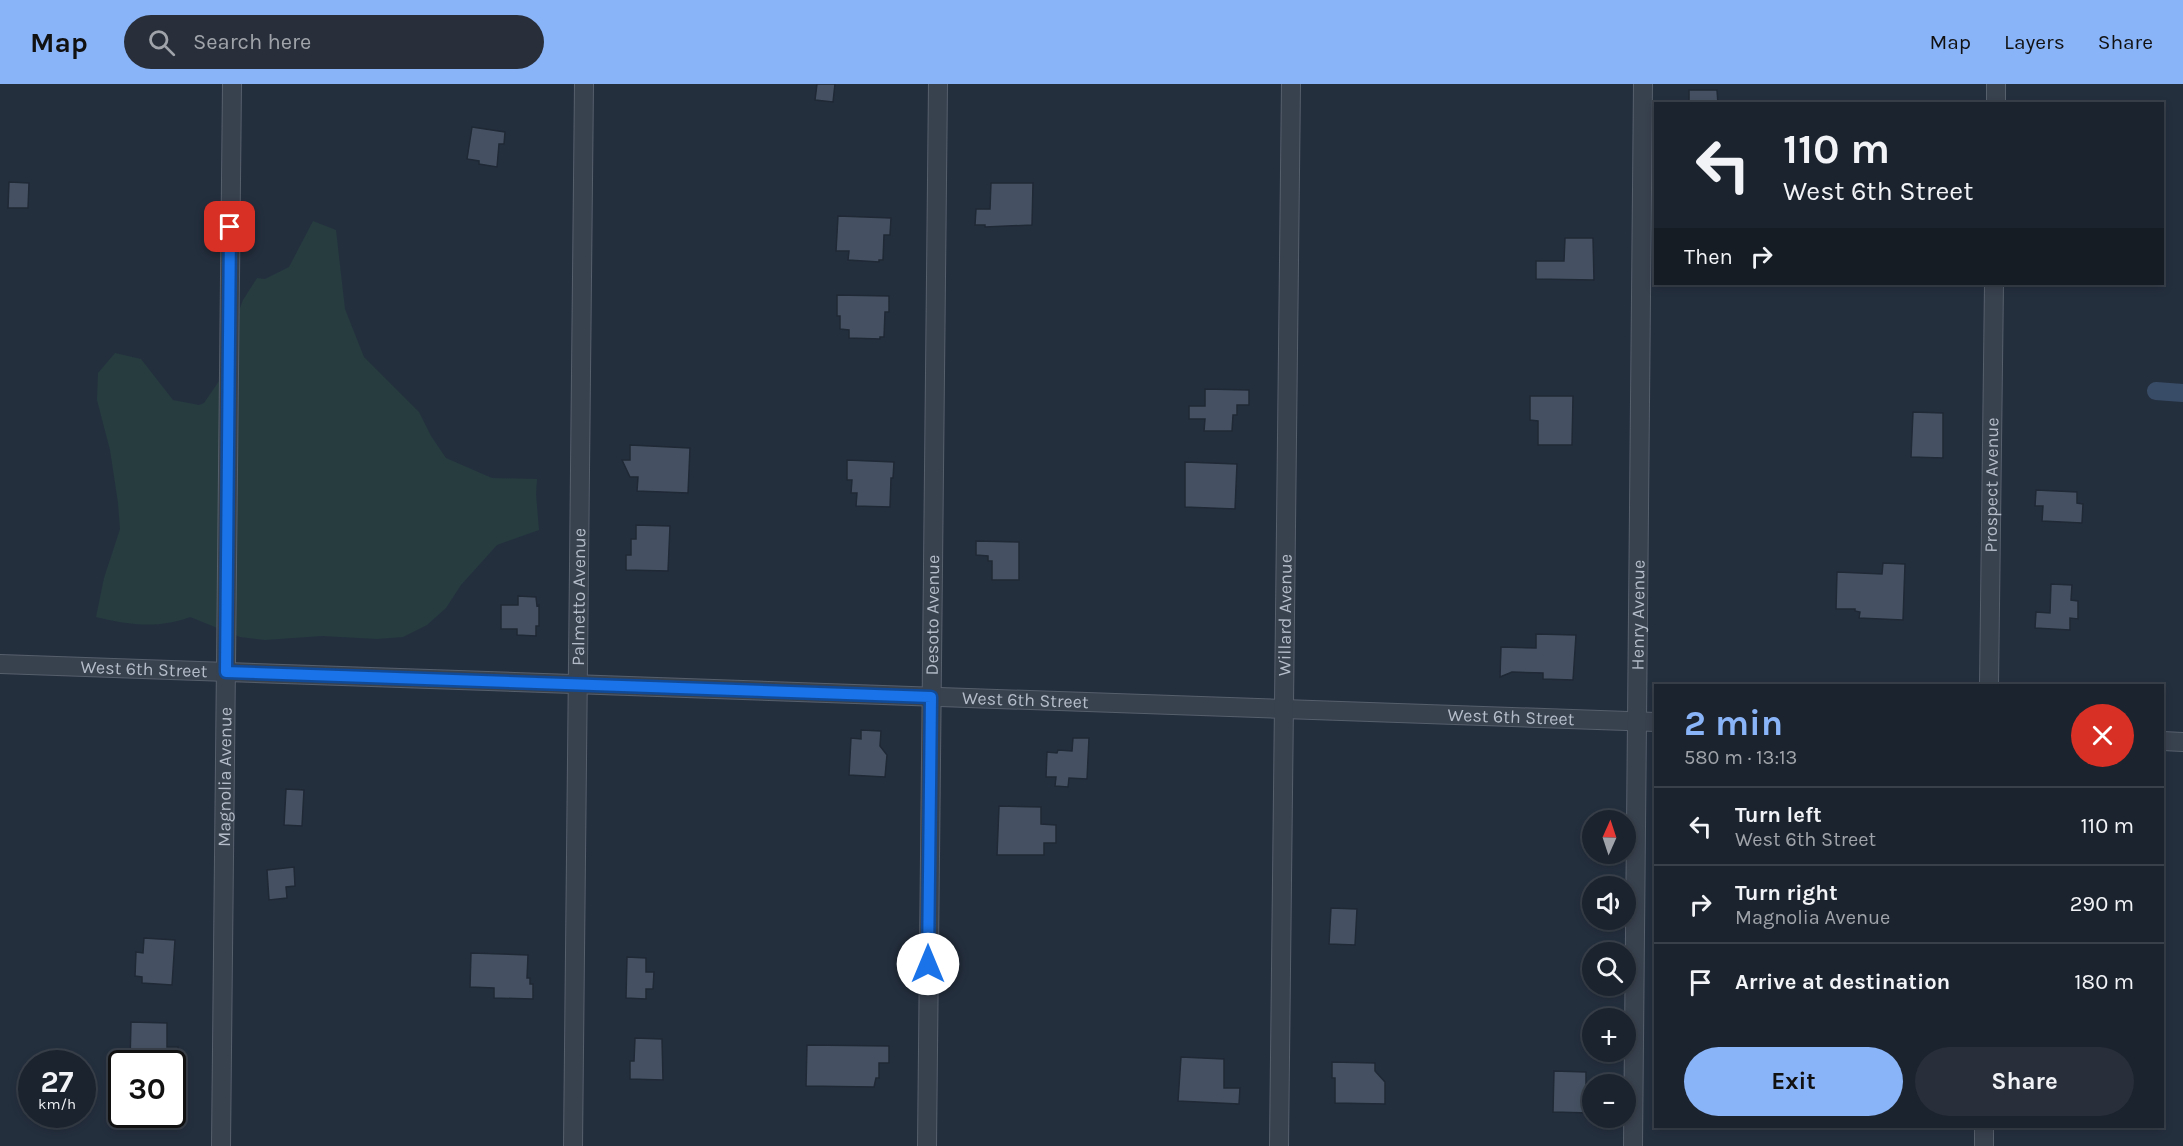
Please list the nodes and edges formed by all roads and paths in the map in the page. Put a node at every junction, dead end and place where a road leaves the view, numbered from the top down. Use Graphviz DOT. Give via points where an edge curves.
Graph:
graph roads {
  1 [pos="232,84"];
  2 [pos="584,84"];
  3 [pos="938,84"];
  4 [pos="1291,84"];
  5 [pos="1643,84"];
  6 [pos="1996,84"];
  7 [pos="1996,102"];
  8 [pos="1994,285"];
  9 [pos="0,664"];
  10 [pos="226,672"];
  11 [pos="578,684"];
  12 [pos="1989,684"];
  13 [pos="931,697"];
  14 [pos="1284,710"];
  15 [pos="1636,722"];
  16 [pos="1654,722"];
  17 [pos="2164,741"];
  18 [pos="2183,741"];
  19 [pos="1984,1128"];
  20 [pos="221,1146"];
  21 [pos="573,1146"];
  22 [pos="927,1146"];
  23 [pos="1279,1146"];
  24 [pos="1633,1146"];
  25 [pos="1984,1146"];
  1 -- 10 [label="street, Magnolia Avenue"];
  2 -- 11 [label="street, Palmetto Avenue"];
  3 -- 13 [label="street, Desoto Avenue"];
  4 -- 14 [label="street, Willard Avenue"];
  5 -- 15 [label="street, Henry Avenue"];
  6 -- 7 [label="street"];
  8 -- 12 [label="street, Prospect Avenue"];
  9 -- 10 [label="street, West 6th Street"];
  10 -- 11 [label="street, West 6th Street"];
  10 -- 20 [label="street, Magnolia Avenue"];
  11 -- 13 [label="street, West 6th Street"];
  11 -- 21 [label="street, Palmetto Avenue"];
  13 -- 14 [label="street, West 6th Street"];
  13 -- 22 [label="street, Desoto Avenue"];
  14 -- 15 [label="street, West 6th Street"];
  14 -- 23 [label="street, Willard Avenue"];
  15 -- 16 [label="street, West 6th Street"];
  15 -- 24 [label="street, Henry Avenue"];
  17 -- 18 [label="street"];
  19 -- 25 [label="street"];
}
